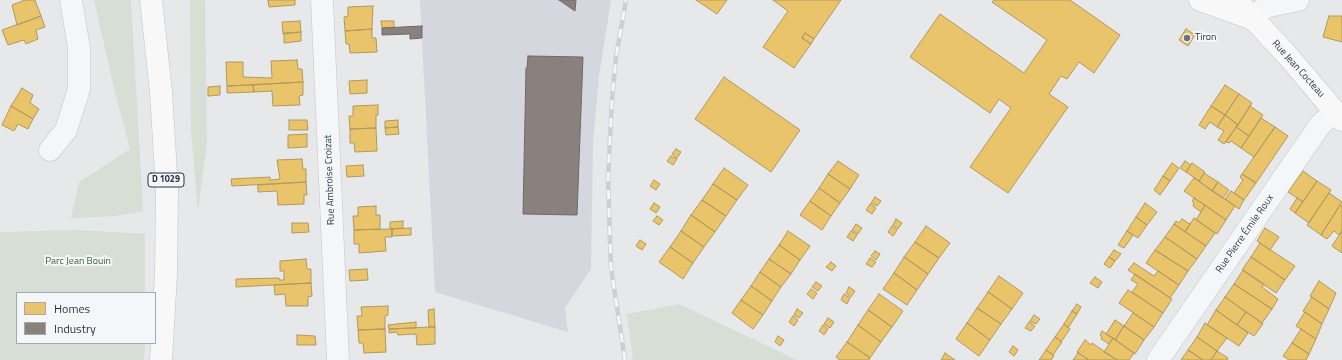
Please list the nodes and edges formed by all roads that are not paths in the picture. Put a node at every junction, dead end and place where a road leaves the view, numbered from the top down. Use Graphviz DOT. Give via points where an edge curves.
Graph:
graph roads {
  1 [pos="71,0"];
  2 [pos="151,0"];
  3 [pos="322,0"];
  4 [pos="1200,0"];
  5 [pos="1236,0"];
  6 [pos="1298,0"];
  7 [pos="1252,19"];
  8 [pos="1338,115"];
  9 [pos="50,150"];
  10 [pos="161,360"];
  11 [pos="338,360"];
  12 [pos="1158,360"];
  1 -- 9 [label="street" via="79,48 80,89 66,130"];
  2 -- 10 [label="main road, D 1029" via="161,92 167,190"];
  3 -- 11 [label="street, Rue Ambroise Croizat"];
  4 -- 7 [label="main road, Rue Jean Cocteau"];
  5 -- 7 [label="main road, Rue Jean Cocteau"];
  6 -- 7 [label="street" via="1265,7"];
  7 -- 8 [label="main road, Rue Jean Cocteau" via="1288,56"];
  8 -- 12 [label="street, Rue Pierre Émile Roux" via="1320,125"];
}
